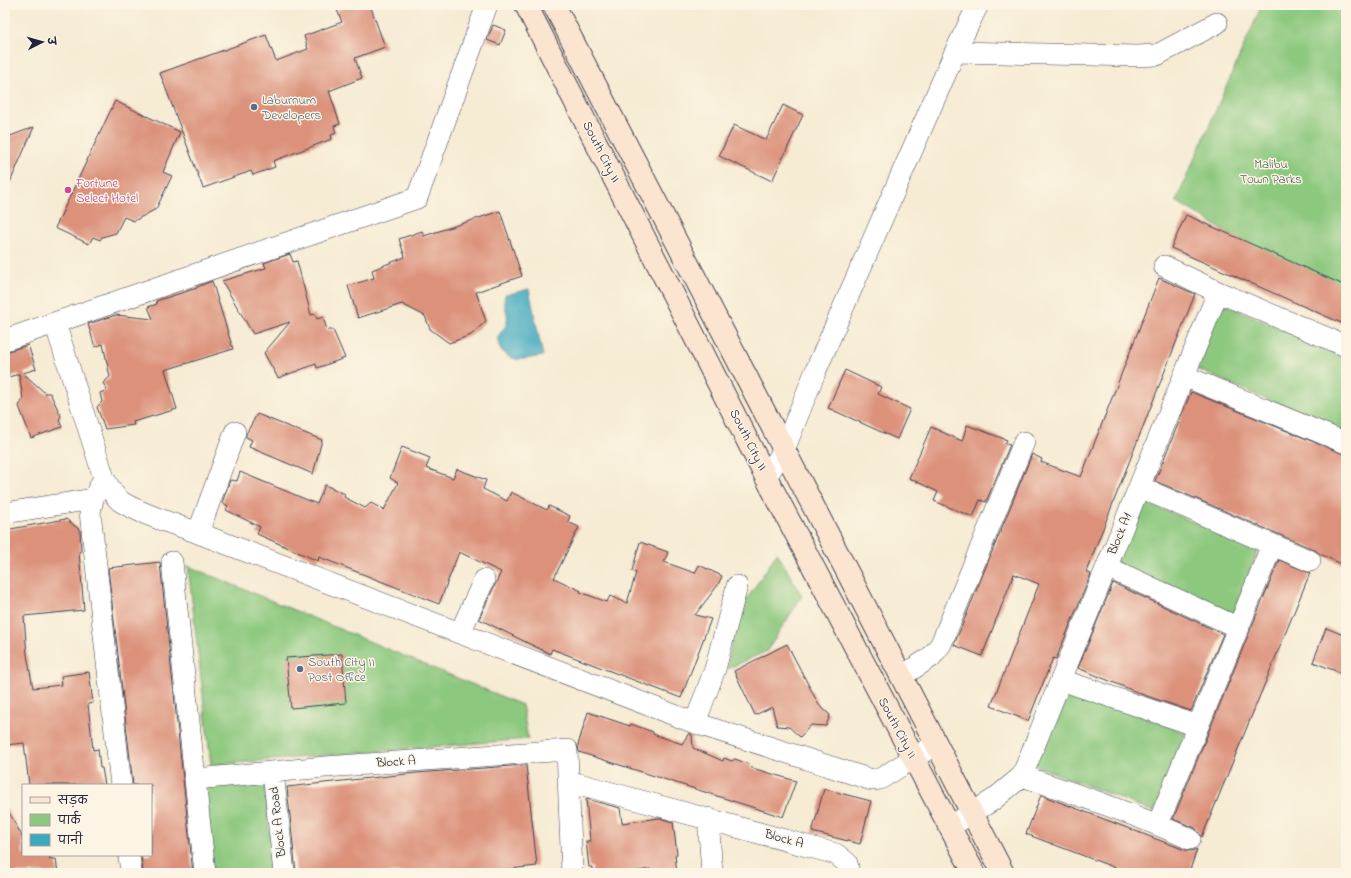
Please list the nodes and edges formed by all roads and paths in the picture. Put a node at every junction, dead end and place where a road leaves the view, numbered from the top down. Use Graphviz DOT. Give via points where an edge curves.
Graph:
graph roads {
  1 [pos="487,5"];
  2 [pos="526,5"];
  3 [pos="554,5"];
  4 [pos="978,5"];
  5 [pos="1217,23"];
  6 [pos="955,52"];
  7 [pos="1164,266"];
  8 [pos="1218,292"];
  9 [pos="55,323"];
  10 [pos="5,340"];
  11 [pos="1346,346"];
  12 [pos="1184,376"];
  13 [pos="235,432"];
  14 [pos="1024,442"];
  15 [pos="1346,443"];
  16 [pos="784,450"];
  17 [pos="766,476"];
  18 [pos="104,478"];
  19 [pos="1139,487"];
  20 [pos="93,498"];
  21 [pos="5,512"];
  22 [pos="198,533"];
  23 [pos="1272,546"];
  24 [pos="1310,561"];
  25 [pos="172,562"];
  26 [pos="1107,567"];
  27 [pos="484,580"];
  28 [pos="737,586"];
  29 [pos="1239,628"];
  30 [pos="460,633"];
  31 [pos="902,676"];
  32 [pos="1061,680"];
  33 [pos="695,723"];
  34 [pos="1198,726"];
  35 [pos="936,744"];
  36 [pos="913,758"];
  37 [pos="273,772"];
  38 [pos="1022,776"];
  39 [pos="196,779"];
  40 [pos="568,781"];
  41 [pos="121,784"];
  42 [pos="972,814"];
  43 [pos="708,818"];
  44 [pos="1158,824"];
  45 [pos="949,827"];
  46 [pos="1190,839"];
  47 [pos="129,856"];
  48 [pos="131,873"];
  49 [pos="205,873"];
  50 [pos="284,873"];
  51 [pos="572,873"];
  52 [pos="712,873"];
  53 [pos="849,873"];
  54 [pos="974,873"];
  55 [pos="1003,873"];
  1 -- 9 [label="street" via="417,198"];
  2 -- 17 [label="main road, South City II"];
  3 -- 16 [label="main road, South City II"];
  4 -- 6 [label="street"];
  5 -- 6 [label="street" via="1157,55"];
  6 -- 16 [label="street" via="816,370"];
  7 -- 8 [label="street"];
  8 -- 11 [label="street"];
  8 -- 12 [label="street, Block A1"];
  9 -- 10 [label="street"];
  9 -- 18 [label="street"];
  12 -- 15 [label="street"];
  12 -- 19 [label="street, Block A1"];
  13 -- 22 [label="street"];
  14 -- 31 [label="street" via="941,644 931,656"];
  16 -- 17 [label="street"];
  16 -- 31 [label="main road, South City II"];
  17 -- 36 [label="main road, South City II"];
  18 -- 20 [label="street"];
  18 -- 22 [label="street" via="120,501"];
  19 -- 23 [label="street"];
  19 -- 26 [label="street, Block A1"];
  20 -- 21 [label="street"];
  20 -- 41 [label="street" via="90,512"];
  22 -- 30 [label="street"];
  23 -- 24 [label="street"];
  23 -- 29 [label="street"];
  25 -- 39 [label="street"];
  26 -- 29 [label="street"];
  26 -- 32 [label="street, Block A1"];
  27 -- 30 [label="street"];
  28 -- 33 [label="street" via="715,669"];
  29 -- 34 [label="street"];
  30 -- 33 [label="street"];
  31 -- 35 [label="main road, South City II"];
  32 -- 34 [label="street"];
  32 -- 38 [label="street, Block A1"];
  33 -- 36 [label="street" via="872,780 880,779"];
  34 -- 44 [label="street"];
  35 -- 36 [label="street"];
  35 -- 42 [label="main road, South City II"];
  36 -- 45 [label="main road, South City II"];
  37 -- 39 [label="street, Block A"];
  37 -- 40 [label="street, Block A" via="567,750"];
  37 -- 50 [label="street, Block A Road"];
  38 -- 42 [label="street"];
  38 -- 44 [label="street"];
  39 -- 49 [label="street"];
  40 -- 43 [label="street, Block A"];
  40 -- 51 [label="street, Block A"];
  42 -- 45 [label="street"];
  42 -- 55 [label="main road, South City II"];
  43 -- 52 [label="street"];
  43 -- 53 [label="street, Block A" via="836,854 847,863"];
  44 -- 46 [label="street"];
  45 -- 54 [label="main road, South City II"];
  47 -- 48 [label="street"];
}
